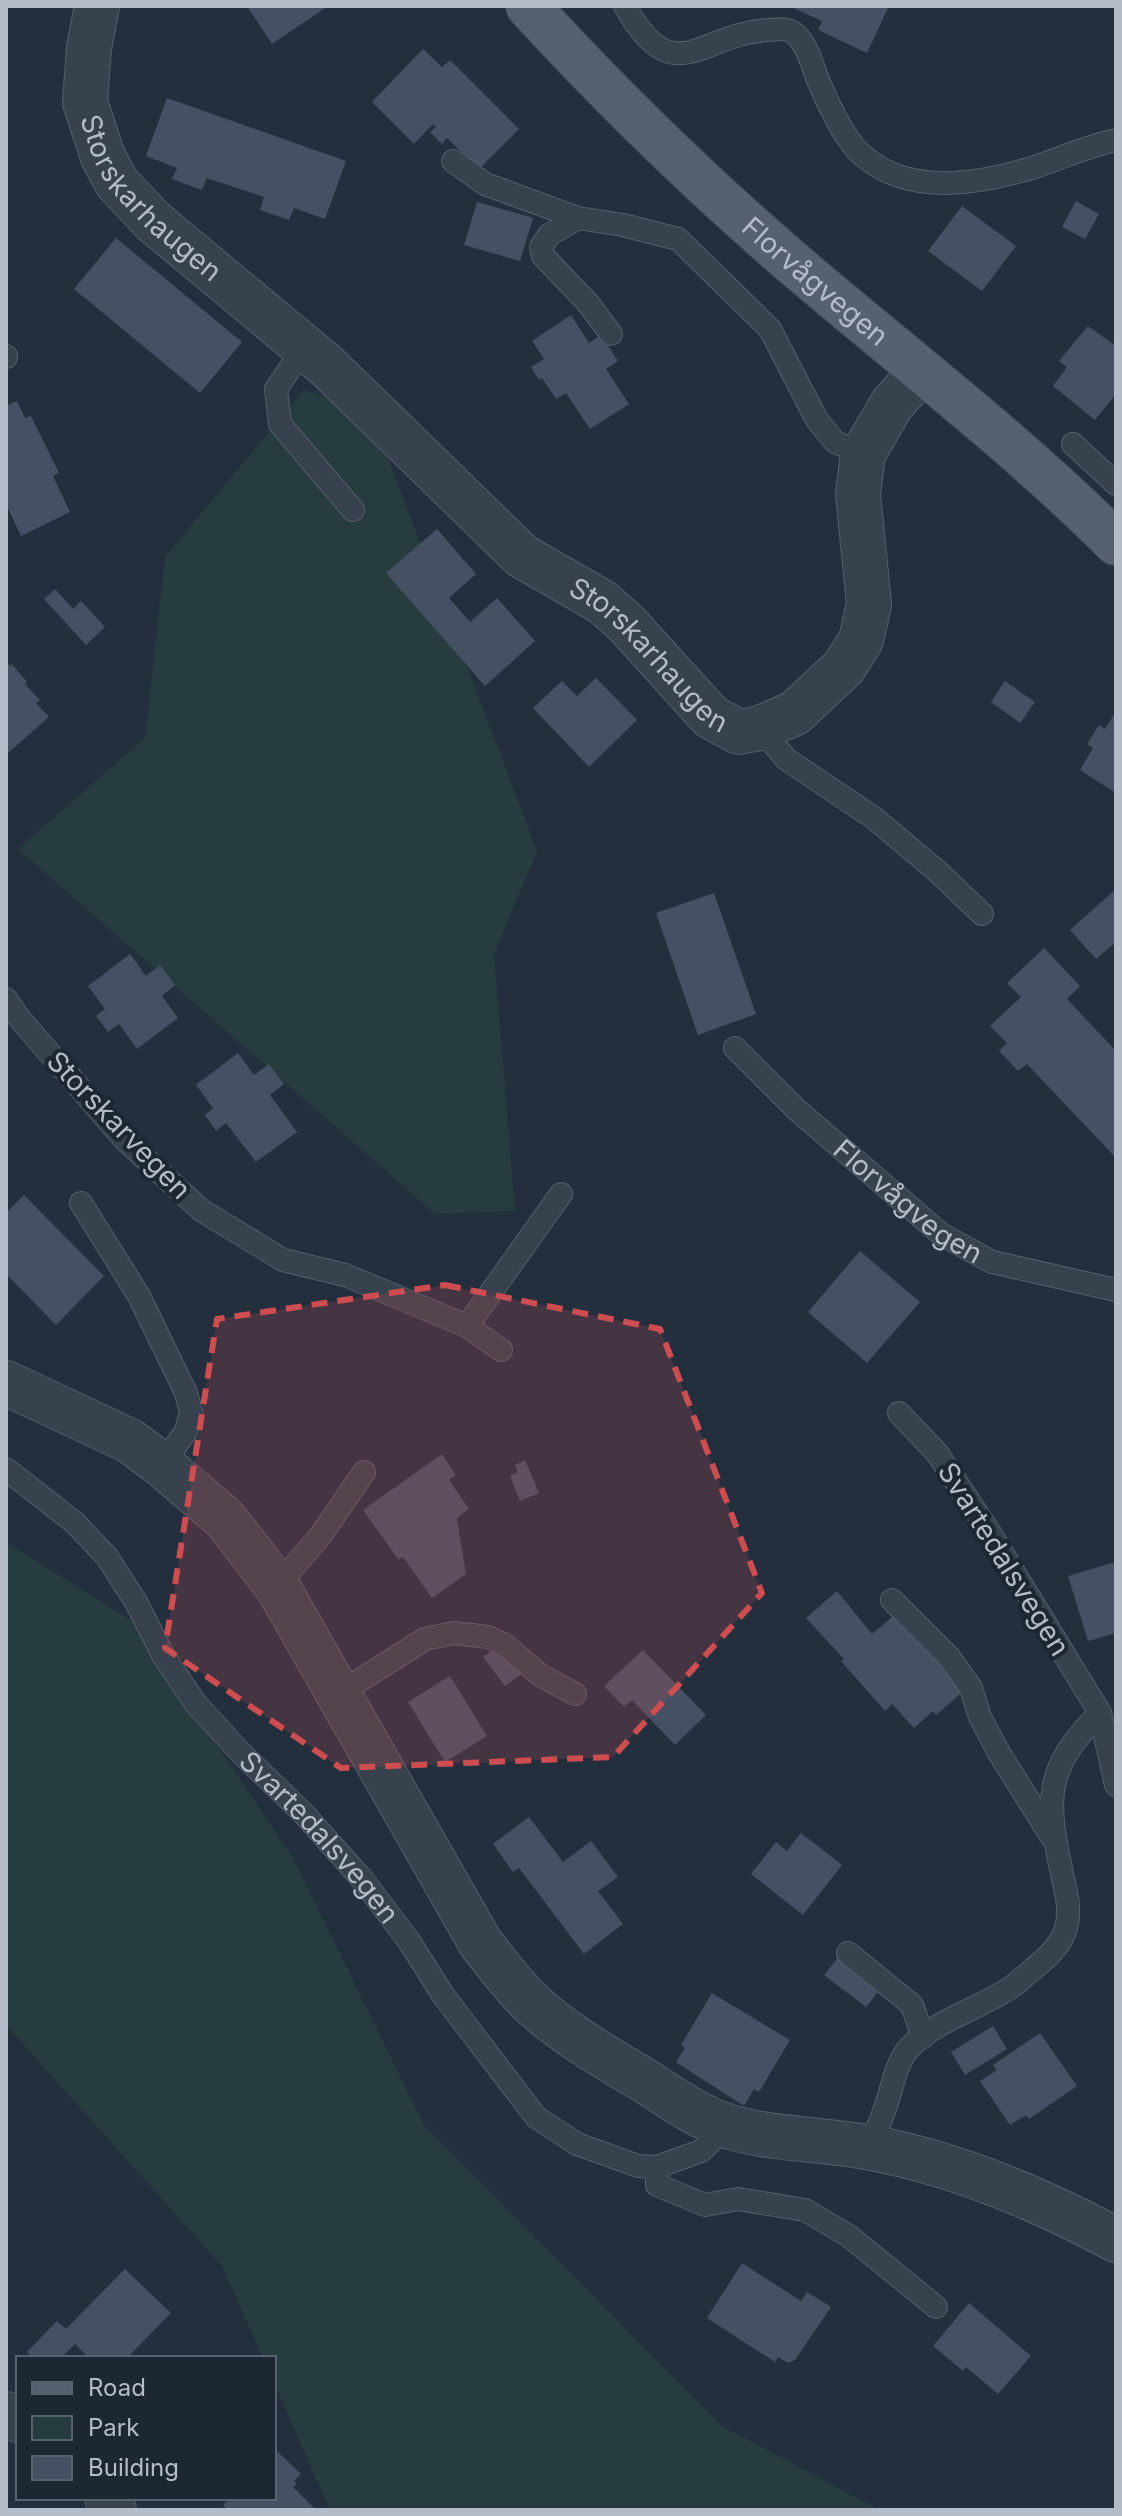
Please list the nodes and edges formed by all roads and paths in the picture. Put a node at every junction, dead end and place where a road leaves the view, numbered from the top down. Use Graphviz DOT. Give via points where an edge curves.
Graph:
graph roads {
  1 [pos="97,6"];
  2 [pos="528,6"];
  3 [pos="625,6"];
  4 [pos="1116,140"];
  5 [pos="453,161"];
  6 [pos="578,218"];
  7 [pos="611,334"];
  8 [pos="304,348"];
  9 [pos="922,371"];
  10 [pos="1073,444"];
  11 [pos="863,454"];
  12 [pos="1116,484"];
  13 [pos="353,510"];
  14 [pos="1116,543"];
  15 [pos="760,728"];
  16 [pos="982,914"];
  17 [pos="6,999"];
  18 [pos="735,1048"];
  19 [pos="561,1194"];
  20 [pos="81,1203"];
  21 [pos="1116,1290"];
  22 [pos="467,1326"];
  23 [pos="501,1350"];
  24 [pos="6,1383"];
  25 [pos="899,1413"];
  26 [pos="162,1465"];
  27 [pos="6,1469"];
  28 [pos="364,1472"];
  29 [pos="277,1586"];
  30 [pos="892,1600"];
  31 [pos="338,1694"];
  32 [pos="575,1694"];
  33 [pos="1100,1713"];
  34 [pos="1116,1785"];
  35 [pos="1056,1844"];
  36 [pos="848,1953"];
  37 [pos="923,2037"];
  38 [pos="727,2126"];
  39 [pos="867,2147"];
  40 [pos="657,2167"];
  41 [pos="1116,2240"];
  42 [pos="936,2307"];
  1 -- 8 [label="street, Storskarhaugen" via="85,102 117,183 154,222"];
  2 -- 9 [label="main road, Florvågvegen" via="733,209"];
  3 -- 4 [label="lane" via="654,47 666,53 687,55 749,31 788,30 799,37 827,102 859,153 909,179 964,183 1032,168"];
  5 -- 6 [label="lane" via="485,184"];
  6 -- 7 [label="lane" via="549,235 541,247 543,256"];
  6 -- 11 [label="lane" via="678,239 770,329 817,420 835,442"];
  8 -- 13 [label="lane" via="276,389 280,424"];
  8 -- 15 [label="street, Storskarhaugen" via="522,556 602,602 626,623 711,717 739,732"];
  9 -- 11 [label="street, Storskarhaugen" via="892,404"];
  9 -- 14 [label="main road, Florvågvegen" via="1007,441"];
  10 -- 12 [label="lane"];
  11 -- 15 [label="street, Storskarhaugen" via="858,494 869,604 861,640 821,692 795,713"];
  15 -- 16 [label="lane" via="786,759 874,818"];
  17 -- 22 [label="lane, Storskarvegen" via="125,1140 201,1210 283,1260 345,1275"];
  18 -- 21 [label="lane, Florvågvegen" via="797,1110 941,1234 992,1262"];
  19 -- 22 [label="lane"];
  20 -- 26 [label="lane" via="139,1296 186,1393 191,1412 186,1431"];
  22 -- 23 [label="lane, Storskarvegen"];
  24 -- 26 [label="street" via="130,1441"];
  25 -- 33 [label="lane, Svartedalsvegen" via="937,1453"];
  26 -- 29 [label="street" via="225,1519"];
  27 -- 40 [label="lane, Svartedalsvegen" via="75,1523 107,1557 196,1704 362,1879 536,2117 577,2144 638,2166"];
  28 -- 29 [label="lane" via="321,1535"];
  29 -- 31 [label="street"];
  30 -- 35 [label="lane" via="949,1657 971,1688 999,1753"];
  31 -- 32 [label="lane" via="425,1639 454,1633 505,1645 540,1675"];
  31 -- 38 [label="street" via="480,1942 507,1977 562,2028"];
  33 -- 34 [label="lane, Svartedalsvegen"];
  33 -- 35 [label="lane" via="1072,1742 1055,1776 1050,1797"];
  35 -- 37 [label="lane" via="1069,1906 1061,1940 1011,1988"];
  36 -- 37 [label="lane" via="912,2005"];
  37 -- 39 [label="lane" via="900,2062"];
  38 -- 39 [label="street"];
  38 -- 40 [label="lane" via="701,2151"];
  39 -- 41 [label="street" via="1007,2188"];
  40 -- 42 [label="lane" via="657,2185 705,2205 738,2199 805,2210 849,2236"];
}
